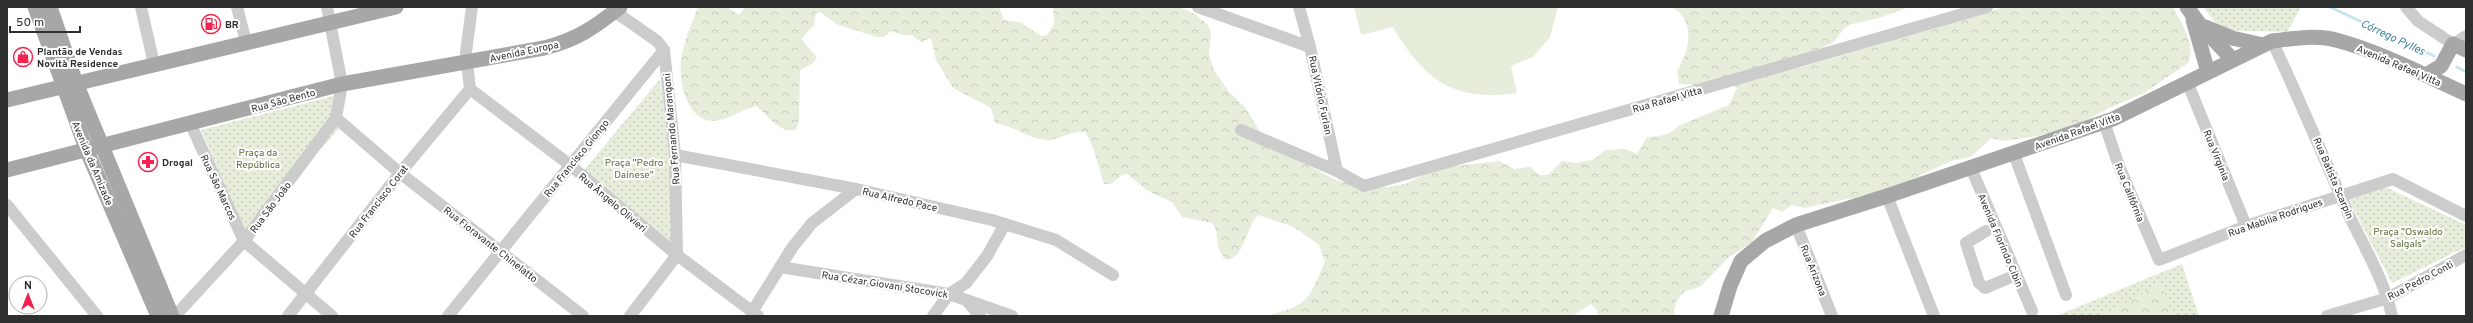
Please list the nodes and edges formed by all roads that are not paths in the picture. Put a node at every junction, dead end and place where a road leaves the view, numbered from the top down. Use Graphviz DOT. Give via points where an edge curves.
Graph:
graph roads {
  1 [pos="34,7"];
  2 [pos="50,7"];
  3 [pos="141,7"];
  4 [pos="237,7"];
  5 [pos="327,7"];
  6 [pos="396,7"];
  7 [pos="472,7"];
  8 [pos="1198,7"];
  9 [pos="1299,7"];
  10 [pos="1987,7"];
  11 [pos="2406,7"];
  12 [pos="617,9"];
  13 [pos="2193,16"];
  14 [pos="331,23"];
  15 [pos="246,42"];
  16 [pos="2268,43"];
  17 [pos="2462,43"];
  18 [pos="1310,47"];
  19 [pos="664,50"];
  20 [pos="2232,59"];
  21 [pos="466,63"];
  22 [pos="154,64"];
  23 [pos="2441,66"];
  24 [pos="2208,72"];
  25 [pos="2426,75"];
  26 [pos="342,84"];
  27 [pos="2188,84"];
  28 [pos="69,85"];
  29 [pos="2445,85"];
  30 [pos="470,89"];
  31 [pos="2466,94"];
  32 [pos="7,100"];
  33 [pos="336,118"];
  34 [pos="2104,122"];
  35 [pos="191,125"];
  36 [pos="1241,130"];
  37 [pos="102,148"];
  38 [pos="87,151"];
  39 [pos="2014,154"];
  40 [pos="675,155"];
  41 [pos="570,165"];
  42 [pos="1971,168"];
  43 [pos="7,170"];
  44 [pos="400,173"];
  45 [pos="1342,175"];
  46 [pos="856,189"];
  47 [pos="2340,195"];
  48 [pos="1887,196"];
  49 [pos="7,206"];
  50 [pos="2466,216"];
  51 [pos="1005,224"];
  52 [pos="1796,225"];
  53 [pos="2246,226"];
  54 [pos="1986,232"];
  55 [pos="244,241"];
  56 [pos="501,251"];
  57 [pos="677,255"];
  58 [pos="2466,255"];
  59 [pos="2159,260"];
  60 [pos="780,267"];
  61 [pos="2016,275"];
  62 [pos="1113,276"];
  63 [pos="949,294"];
  64 [pos="305,295"];
  65 [pos="2066,295"];
  66 [pos="2388,298"];
  67 [pos="966,300"];
  68 [pos="2032,311"];
  69 [pos="755,314"];
  70 [pos="97,316"];
  71 [pos="158,316"];
  72 [pos="174,316"];
  73 [pos="288,316"];
  74 [pos="332,316"];
  75 [pos="448,316"];
  76 [pos="583,316"];
  77 [pos="630,316"];
  78 [pos="933,316"];
  79 [pos="980,316"];
  80 [pos="1012,316"];
  81 [pos="1721,316"];
  82 [pos="1832,316"];
  83 [pos="1934,316"];
  84 [pos="2327,316"];
  85 [pos="2392,316"];
  1 -- 28 [label="main road, Avenida da Amizade"];
  2 -- 28 [label="main road, Avenida da Amizade"];
  3 -- 22 [label="street"];
  4 -- 15 [label="street"];
  5 -- 14 [label="street"];
  6 -- 14 [label="main road"];
  7 -- 21 [label="street"];
  8 -- 18 [label="street"];
  9 -- 18 [label="street, Rua Vitório Furlan"];
  10 -- 45 [label="street, Rua Rafael Vitta" via="1364,186"];
  11 -- 17 [label="street" via="2418,21"];
  12 -- 19 [label="street" via="657,41"];
  12 -- 21 [label="main road, Avenida Europa" via="588,31 568,42"];
  13 -- 16 [label="main road" via="2232,38"];
  13 -- 20 [label="main road"];
  13 -- 24 [label="main road"];
  14 -- 15 [label="main road"];
  14 -- 26 [label="street"];
  15 -- 22 [label="main road"];
  16 -- 20 [label="main road, Avenida Rafael Vitta"];
  16 -- 25 [label="main road, Avenida Rafael Vitta" via="2300,38 2335,39"];
  16 -- 47 [label="street, Rua Batista Scarpin" via="2304,109"];
  17 -- 23 [label="main road"];
  18 -- 45 [label="street, Rua Vitório Furlan"];
  19 -- 40 [label="street, Rua Fernando Marangoni"];
  19 -- 41 [label="street, Rua Francisco Giongo"];
  20 -- 24 [label="main road, Avenida Rafael Vitta"];
  21 -- 26 [label="main road, Rua São Bento"];
  21 -- 30 [label="street"];
  22 -- 28 [label="main road"];
  23 -- 25 [label="main road"];
  23 -- 29 [label="main road"];
  24 -- 27 [label="main road, Avenida Rafael Vitta"];
  25 -- 29 [label="main road, Avenida Rafael Vitta"];
  26 -- 33 [label="street, Rua São João"];
  26 -- 35 [label="main road, Rua São Bento"];
  27 -- 34 [label="main road, Avenida Rafael Vitta"];
  27 -- 53 [label="street, Rua Virginia"];
  28 -- 32 [label="main road"];
  28 -- 37 [label="main road, Avenida da Amizade"];
  28 -- 38 [label="main road, Avenida da Amizade"];
  29 -- 31 [label="main road, Avenida Rafael Vitta"];
  30 -- 41 [label="street, Rua Ângelo Olivieri"];
  30 -- 44 [label="street, Rua Francisco Corat"];
  33 -- 44 [label="street, Rua Fioravante Chinelatto"];
  33 -- 55 [label="street, Rua São João"];
  34 -- 39 [label="main road, Avenida Rafael Vitta"];
  34 -- 59 [label="street, Rua Califórnia" via="2119,166"];
  35 -- 37 [label="main road, Rua São Bento"];
  35 -- 55 [label="street, Rua São Marcos"];
  36 -- 45 [label="street, Rua Rafael Vitta"];
  37 -- 38 [label="main road, Rua São Bento"];
  37 -- 72 [label="main road, Avenida da Amizade"];
  38 -- 43 [label="main road, Rua São Bento"];
  38 -- 71 [label="main road, Avenida da Amizade"];
  39 -- 42 [label="main road, Avenida Rafael Vitta"];
  39 -- 65 [label="street"];
  40 -- 46 [label="street, Rua Alfredo Pace"];
  40 -- 57 [label="street, Rua Fernando Marangoni"];
  41 -- 56 [label="street, Rua Francisco Giongo"];
  41 -- 57 [label="street, Rua Ângelo Olivieri"];
  42 -- 48 [label="main road, Avenida Rafael Vitta"];
  42 -- 61 [label="street, Avenida Florindo Cibin"];
  44 -- 56 [label="street, Rua Fioravante Chinelatto"];
  44 -- 64 [label="street, Rua Francisco Corat"];
  46 -- 51 [label="street, Rua Alfredo Pace"];
  46 -- 60 [label="street" via="812,223"];
  47 -- 50 [label="street, Rua Mabilia Rodrigues" via="2393,179"];
  47 -- 53 [label="street, Rua Mabilia Rodrigues"];
  47 -- 66 [label="street, Rua Batista Scarpin"];
  48 -- 52 [label="main road, Avenida Rafael Vitta"];
  48 -- 83 [label="street"];
  49 -- 70 [label="street"];
  51 -- 62 [label="street, Rua Alfredo Pace" via="1056,240"];
  51 -- 63 [label="street" via="987,256 966,284"];
  52 -- 81 [label="main road, Avenida Rafael Vitta" via="1765,241 1741,261"];
  52 -- 82 [label="street, Rua Arizona"];
  53 -- 59 [label="street, Rua Mabilia Rodrigues"];
  54 -- 61 [label="street" via="1966,243 1979,283 1985,288 1992,287"];
  55 -- 64 [label="street, Rua São Marcos"];
  55 -- 72 [label="street, Rua São João"];
  56 -- 75 [label="street, Rua Francisco Giongo"];
  56 -- 76 [label="street, Rua Fioravante Chinelatto"];
  57 -- 69 [label="street, Rua Ângelo Olivieri"];
  57 -- 77 [label="street"];
  58 -- 66 [label="street, Rua Pedro Conti"];
  60 -- 63 [label="street, Rua Cézar Giovani Stocovick"];
  60 -- 69 [label="street"];
  61 -- 68 [label="street, Avenida Florindo Cibin"];
  63 -- 67 [label="street, Rua Cézar Giovani Stocovick"];
  63 -- 78 [label="street"];
  64 -- 73 [label="street, Rua Francisco Corat"];
  64 -- 74 [label="street, Rua São Marcos"];
  66 -- 84 [label="street, Rua Pedro Conti"];
  66 -- 85 [label="street, Rua Batista Scarpin"];
  67 -- 79 [label="street"];
  67 -- 80 [label="street, Rua Cézar Giovani Stocovick"];
}
